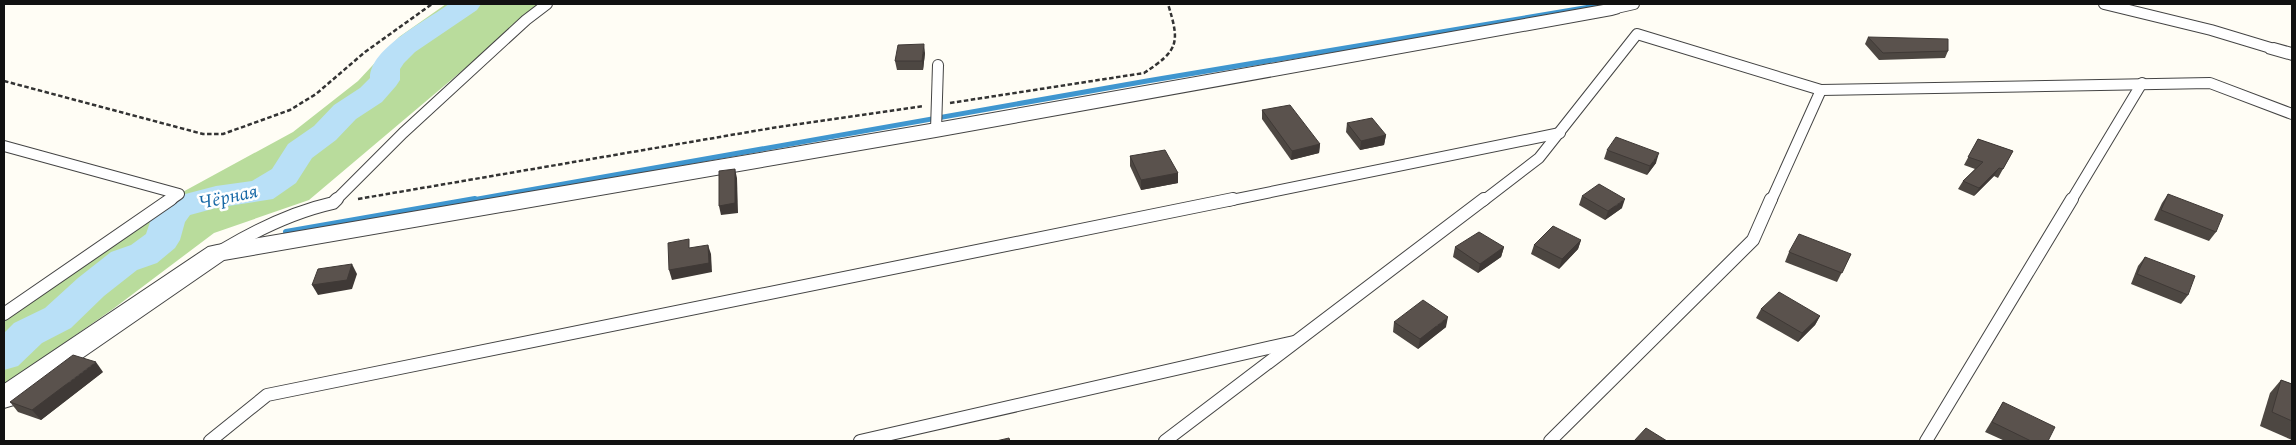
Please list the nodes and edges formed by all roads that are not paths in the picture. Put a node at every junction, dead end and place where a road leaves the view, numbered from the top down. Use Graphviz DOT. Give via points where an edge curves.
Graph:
graph roads {
  1 [pos="547,4"];
  2 [pos="1634,4"];
  3 [pos="2104,4"];
  4 [pos="1612,9"];
  5 [pos="2283,52"];
  6 [pos="938,65"];
  7 [pos="2142,83"];
  8 [pos="1821,90"];
  9 [pos="2292,114"];
  10 [pos="936,130"];
  11 [pos="1560,133"];
  12 [pos="4,146"];
  13 [pos="217,253"];
  14 [pos="4,314"];
  15 [pos="1300,340"];
  16 [pos="4,398"];
  17 [pos="210,441"];
  18 [pos="860,441"];
  19 [pos="1165,441"];
  20 [pos="1550,441"];
  21 [pos="1926,441"];
  1 -- 13 [label="lane" via="402,133 333,203 302,210"];
  2 -- 4 [label="lane"];
  3 -- 5 [label="lane" via="2226,33"];
  4 -- 10 [label="street"];
  6 -- 10 [label="lane"];
  7 -- 8 [label="lane"];
  7 -- 9 [label="lane" via="2210,83"];
  7 -- 21 [label="lane"];
  8 -- 11 [label="lane" via="1637,34"];
  8 -- 20 [label="lane" via="1753,240"];
  10 -- 13 [label="street"];
  11 -- 15 [label="lane" via="1540,158"];
  11 -- 17 [label="lane" via="267,396"];
  12 -- 14 [label="lane" via="179,194"];
  13 -- 16 [label="street"];
  15 -- 18 [label="lane"];
  15 -- 19 [label="lane"];
}
